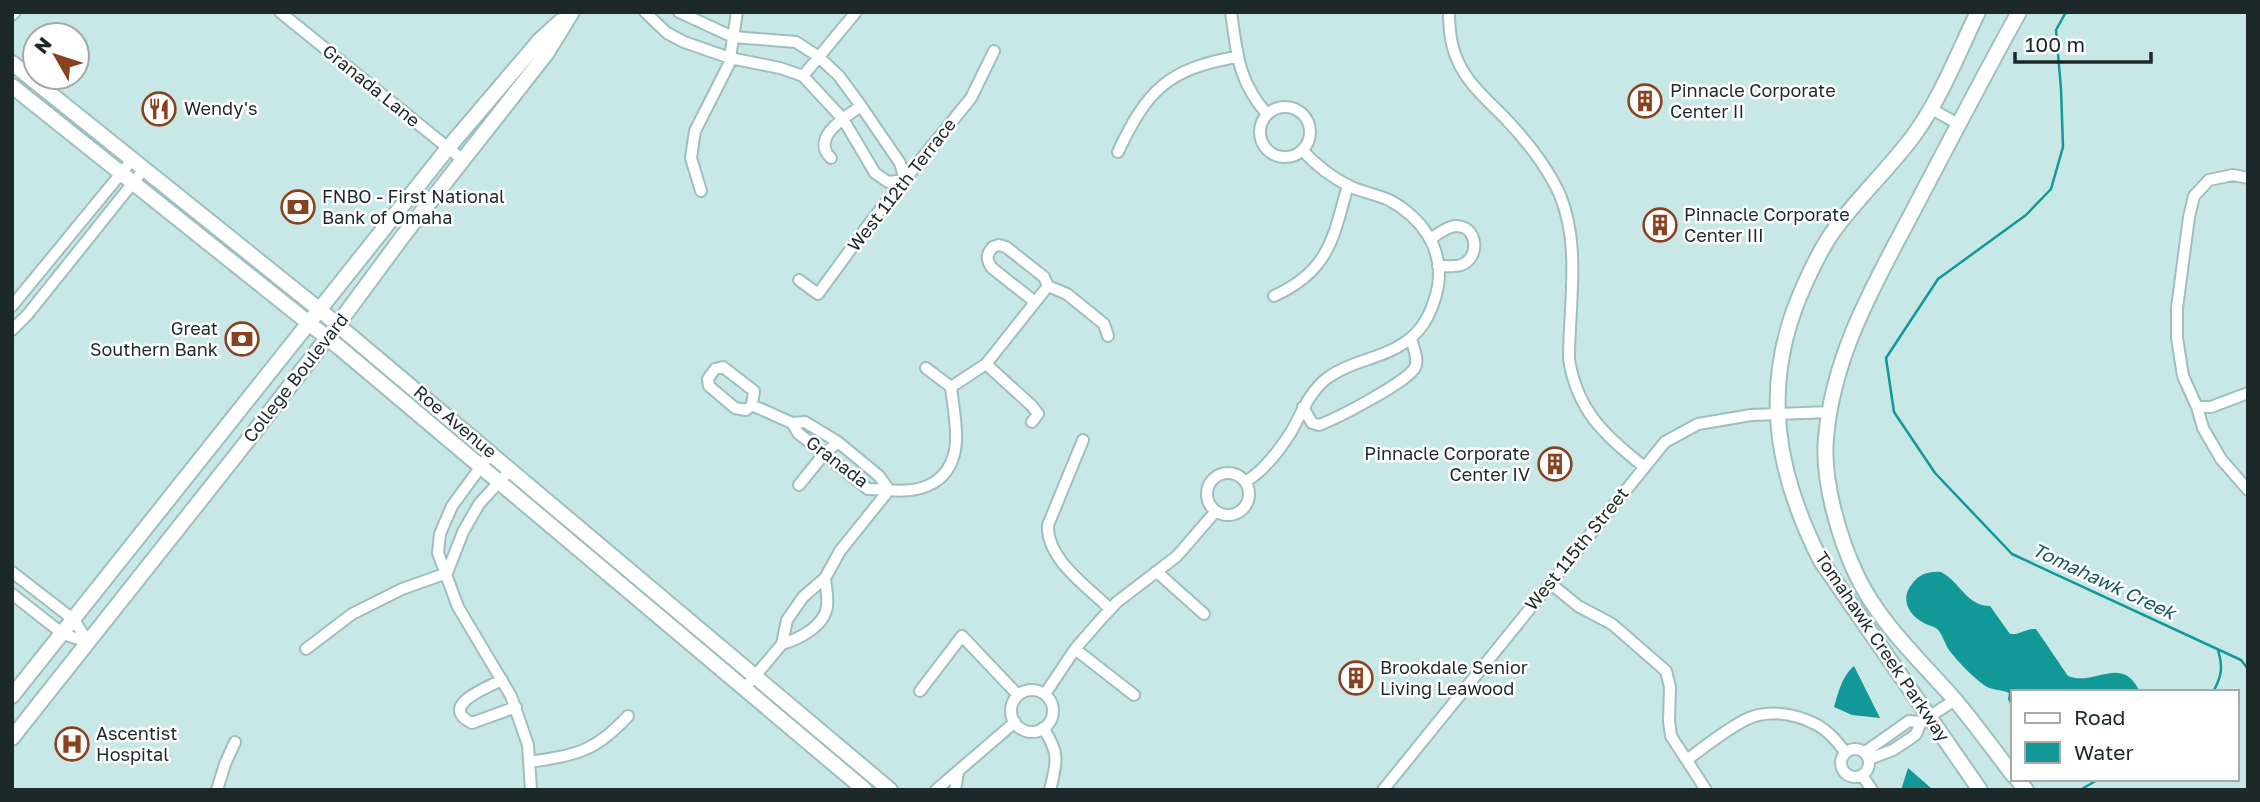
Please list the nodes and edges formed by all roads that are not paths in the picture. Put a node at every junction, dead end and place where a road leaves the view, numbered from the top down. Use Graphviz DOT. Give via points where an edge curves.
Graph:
graph roads {
  1 [pos="280,12"];
  2 [pos="570,12"];
  3 [pos="645,12"];
  4 [pos="679,12"];
  5 [pos="737,12"];
  6 [pos="856,12"];
  7 [pos="1231,12"];
  8 [pos="1449,12"];
  9 [pos="1978,12"];
  10 [pos="2019,12"];
  11 [pos="733,37"];
  12 [pos="994,51"];
  13 [pos="819,57"];
  14 [pos="1236,57"];
  15 [pos="730,58"];
  16 [pos="12,63"];
  17 [pos="803,76"];
  18 [pos="12,86"];
  19 [pos="861,106"];
  20 [pos="1930,108"];
  21 [pos="1268,114"];
  22 [pos="843,119"];
  23 [pos="1958,124"];
  24 [pos="448,148"];
  25 [pos="1302,150"];
  26 [pos="1118,152"];
  27 [pos="831,158"];
  28 [pos="132,160"];
  29 [pos="463,160"];
  30 [pos="144,169"];
  31 [pos="120,174"];
  32 [pos="2248,178"];
  33 [pos="905,180"];
  34 [pos="132,183"];
  35 [pos="1348,186"];
  36 [pos="701,191"];
  37 [pos="191,230"];
  38 [pos="223,232"];
  39 [pos="1430,239"];
  40 [pos="212,247"];
  41 [pos="247,251"];
  42 [pos="49,261"];
  43 [pos="1438,267"];
  44 [pos="62,272"];
  45 [pos="799,280"];
  46 [pos="1048,286"];
  47 [pos="1274,296"];
  48 [pos="1035,302"];
  49 [pos="12,306"];
  50 [pos="321,310"];
  51 [pos="310,323"];
  52 [pos="338,324"];
  53 [pos="12,330"];
  54 [pos="1108,336"];
  55 [pos="328,337"];
  56 [pos="1411,338"];
  57 [pos="986,364"];
  58 [pos="926,368"];
  59 [pos="951,387"];
  60 [pos="2248,393"];
  61 [pos="752,405"];
  62 [pos="1303,407"];
  63 [pos="2196,407"];
  64 [pos="1829,412"];
  65 [pos="1777,413"];
  66 [pos="1032,422"];
  67 [pos="792,423"];
  68 [pos="1083,440"];
  69 [pos="838,442"];
  70 [pos="491,453"];
  71 [pos="824,454"];
  72 [pos="482,466"];
  73 [pos="1643,466"];
  74 [pos="511,469"];
  75 [pos="501,482"];
  76 [pos="1245,482"];
  77 [pos="799,485"];
  78 [pos="889,490"];
  79 [pos="2248,490"];
  80 [pos="1216,511"];
  81 [pos="12,572"];
  82 [pos="1157,572"];
  83 [pos="447,573"];
  84 [pos="825,578"];
  85 [pos="1549,583"];
  86 [pos="12,594"];
  87 [pos="1110,609"];
  88 [pos="1204,614"];
  89 [pos="74,620"];
  90 [pos="63,634"];
  91 [pos="88,642"];
  92 [pos="782,643"];
  93 [pos="306,649"];
  94 [pos="1075,649"];
  95 [pos="755,677"];
  96 [pos="502,680"];
  97 [pos="744,689"];
  98 [pos="920,691"];
  99 [pos="1045,694"];
  100 [pos="1018,695"];
  101 [pos="1133,695"];
  102 [pos="12,696"];
  103 [pos="1955,700"];
  104 [pos="516,707"];
  105 [pos="628,716"];
  106 [pos="1924,720"];
  107 [pos="1015,722"];
  108 [pos="1042,729"];
  109 [pos="12,737"];
  110 [pos="235,743"];
  111 [pos="1845,751"];
  112 [pos="1867,756"];
  113 [pos="1687,760"];
  114 [pos="529,762"];
  115 [pos="958,772"];
  116 [pos="2011,772"];
  117 [pos="1862,775"];
  118 [pos="217,790"];
  119 [pos="531,790"];
  120 [pos="865,790"];
  121 [pos="890,790"];
  122 [pos="936,790"];
  123 [pos="955,790"];
  124 [pos="1050,790"];
  125 [pos="1383,790"];
  126 [pos="1706,790"];
  127 [pos="1872,790"];
  128 [pos="1980,790"];
  1 -- 24 [label="street, Granada Lane"];
  2 -- 24 [label="main road, College Boulevard" via="540,40"];
  2 -- 29 [label="main road, College Boulevard" via="547,54"];
  3 -- 15 [label="street" via="667,33"];
  4 -- 11 [label="street"];
  5 -- 11 [label="street"];
  6 -- 13 [label="street"];
  7 -- 14 [label="street"];
  8 -- 73 [label="street" via="1457,59 1480,94 1534,152 1560,196 1571,232 1571,372 1590,417"];
  9 -- 20 [label="main road, Tomahawk Creek Parkway"];
  10 -- 23 [label="main road, Tomahawk Creek Parkway"];
  11 -- 13 [label="street" via="796,42"];
  11 -- 15 [label="street"];
  12 -- 33 [label="street, West 112th Terrace" via="971,98"];
  13 -- 17 [label="street"];
  13 -- 19 [label="street"];
  14 -- 21 [label="street" via="1245,83"];
  14 -- 26 [label="street" via="1201,64 1165,83 1141,107"];
  15 -- 17 [label="street"];
  15 -- 36 [label="street" via="695,131 691,158"];
  16 -- 28 [label="main road, Roe Avenue"];
  17 -- 22 [label="street"];
  18 -- 31 [label="main road, Roe Avenue"];
  19 -- 22 [label="street"];
  19 -- 33 [label="street" via="900,163"];
  20 -- 23 [label="street"];
  20 -- 65 [label="main road, Tomahawk Creek Parkway" via="1837,228 1810,272 1792,314 1781,362"];
  21 -- 25 [label="street" via="1260,134 1266,149 1288,157"];
  21 -- 25 [label="street" via="1285,106 1301,112 1310,135"];
  22 -- 27 [label="street" via="824,142 824,152"];
  22 -- 33 [label="street" via="875,173 888,182"];
  23 -- 64 [label="main road, Tomahawk Creek Parkway" via="1865,302 1843,355"];
  24 -- 29 [label="street, Granada Lane"];
  24 -- 50 [label="main road, College Boulevard"];
  25 -- 35 [label="street"];
  28 -- 30 [label="main road, Roe Avenue"];
  28 -- 31 [label="street"];
  29 -- 52 [label="main road, College Boulevard"];
  30 -- 34 [label="street"];
  30 -- 38 [label="main road, Roe Avenue"];
  31 -- 34 [label="main road, Roe Avenue"];
  31 -- 42 [label="street"];
  32 -- 63 [label="street" via="2233,175 2210,180 2194,196 2189,217 2177,338 2183,376"];
  33 -- 45 [label="street, West 112th Terrace" via="818,294"];
  34 -- 37 [label="main road, Roe Avenue"];
  34 -- 44 [label="street"];
  35 -- 39 [label="street" via="1403,209 1419,221"];
  35 -- 47 [label="street" via="1332,240 1316,268"];
  37 -- 38 [label="main road" via="209,235"];
  37 -- 40 [label="main road, Roe Avenue"];
  38 -- 41 [label="main road, Roe Avenue"];
  39 -- 43 [label="street"];
  39 -- 43 [label="street" via="1455,226 1466,229 1475,242 1461,265"];
  40 -- 41 [label="main road" via="225,244 234,252"];
  40 -- 51 [label="main road, Roe Avenue"];
  41 -- 50 [label="main road, Roe Avenue"];
  42 -- 44 [label="street"];
  42 -- 49 [label="street"];
  43 -- 56 [label="street" via="1432,309"];
  44 -- 53 [label="street"];
  46 -- 48 [label="street"];
  46 -- 48 [label="street" via="1044,277 1006,247 999,245 989,251 987,262 992,268"];
  46 -- 54 [label="street" via="1067,294 1104,324"];
  48 -- 57 [label="street"];
  50 -- 51 [label="main road, College Boulevard"];
  50 -- 52 [label="main road, Roe Avenue"];
  51 -- 55 [label="main road, Roe Avenue"];
  51 -- 89 [label="main road, College Boulevard"];
  52 -- 55 [label="main road, College Boulevard"];
  52 -- 70 [label="main road, Roe Avenue"];
  55 -- 72 [label="main road, Roe Avenue"];
  55 -- 91 [label="main road, College Boulevard"];
  56 -- 62 [label="street" via="1332,375"];
  56 -- 62 [label="street" via="1417,361 1414,369 1378,394 1319,425 1312,423"];
  57 -- 59 [label="street"];
  57 -- 66 [label="street" via="1032,406 1038,414"];
  58 -- 59 [label="street"];
  59 -- 78 [label="street, Granada" via="956,442 949,465 941,477 922,489"];
  60 -- 63 [label="street" via="2211,407"];
  61 -- 61 [label="street" via="754,391 723,367 715,369 709,386 735,408 746,410"];
  61 -- 67 [label="street"];
  62 -- 76 [label="street" via="1276,453"];
  63 -- 79 [label="street" via="2221,459"];
  64 -- 65 [label="street, West 115th Street"];
  64 -- 103 [label="main road, Tomahawk Creek Parkway" via="1826,470 1857,576 1882,618"];
  65 -- 73 [label="street, West 115th Street" via="1698,424 1665,442"];
  65 -- 106 [label="main road, Tomahawk Creek Parkway" via="1781,453 1803,525 1821,561"];
  67 -- 69 [label="street" via="805,422"];
  67 -- 71 [label="street, Granada"];
  68 -- 87 [label="street" via="1047,534 1059,560"];
  69 -- 71 [label="street"];
  69 -- 78 [label="street"];
  70 -- 72 [label="street"];
  70 -- 74 [label="main road, Roe Avenue"];
  71 -- 77 [label="street"];
  71 -- 78 [label="street, Granada" via="868,489"];
  72 -- 75 [label="main road, Roe Avenue"];
  72 -- 83 [label="street" via="452,506 440,534 438,553"];
  73 -- 85 [label="street, West 115th Street"];
  74 -- 75 [label="street"];
  74 -- 95 [label="main road, Roe Avenue"];
  75 -- 83 [label="street" via="479,504"];
  75 -- 97 [label="main road, Roe Avenue"];
  76 -- 80 [label="street" via="1248,498 1241,509 1229,514"];
  76 -- 80 [label="street" via="1230,473 1212,481 1207,494"];
  78 -- 84 [label="street" via="840,551"];
  80 -- 82 [label="street"];
  81 -- 89 [label="street"];
  82 -- 87 [label="street"];
  82 -- 88 [label="street"];
  83 -- 93 [label="street" via="352,614"];
  83 -- 96 [label="street" via="458,607"];
  84 -- 92 [label="street" via="803,597 787,620"];
  84 -- 92 [label="street" via="826,613 810,632"];
  85 -- 113 [label="street" via="1612,624 1666,671 1671,687 1671,736"];
  85 -- 125 [label="street, West 115th Street"];
  86 -- 90 [label="street"];
  87 -- 94 [label="street"];
  89 -- 90 [label="main road, College Boulevard"];
  89 -- 91 [label="street"];
  90 -- 91 [label="street"];
  90 -- 102 [label="main road, College Boulevard"];
  91 -- 109 [label="main road, College Boulevard"];
  92 -- 95 [label="street"];
  94 -- 99 [label="street"];
  94 -- 101 [label="street"];
  95 -- 97 [label="street"];
  95 -- 121 [label="main road, Roe Avenue"];
  96 -- 104 [label="street"];
  96 -- 104 [label="street" via="468,697 460,714 472,723"];
  97 -- 120 [label="main road, Roe Avenue"];
  98 -- 100 [label="street" via="962,635"];
  99 -- 100 [label="street" via="1031,690"];
  99 -- 108 [label="street" via="1053,712"];
  100 -- 107 [label="street" via="1012,709"];
  103 -- 106 [label="street"];
  103 -- 116 [label="main road, Tomahawk Creek Parkway"];
  104 -- 114 [label="street"];
  105 -- 114 [label="street" via="582,752"];
  106 -- 112 [label="street" via="1909,721"];
  106 -- 112 [label="street" via="1916,734 1893,750"];
  106 -- 128 [label="main road, Tomahawk Creek Parkway"];
  107 -- 108 [label="street" via="1025,730"];
  107 -- 115 [label="street"];
  108 -- 124 [label="street" via="1056,755"];
  110 -- 118 [label="street"];
  111 -- 112 [label="street" via="1857,748"];
  111 -- 113 [label="street" via="1815,723 1768,713 1747,718"];
  111 -- 117 [label="street" via="1842,769 1853,777"];
  112 -- 117 [label="street" via="1868,768"];
  113 -- 126 [label="street"];
  114 -- 119 [label="street"];
  115 -- 122 [label="street"];
  115 -- 123 [label="street"];
  117 -- 127 [label="street"];
}
